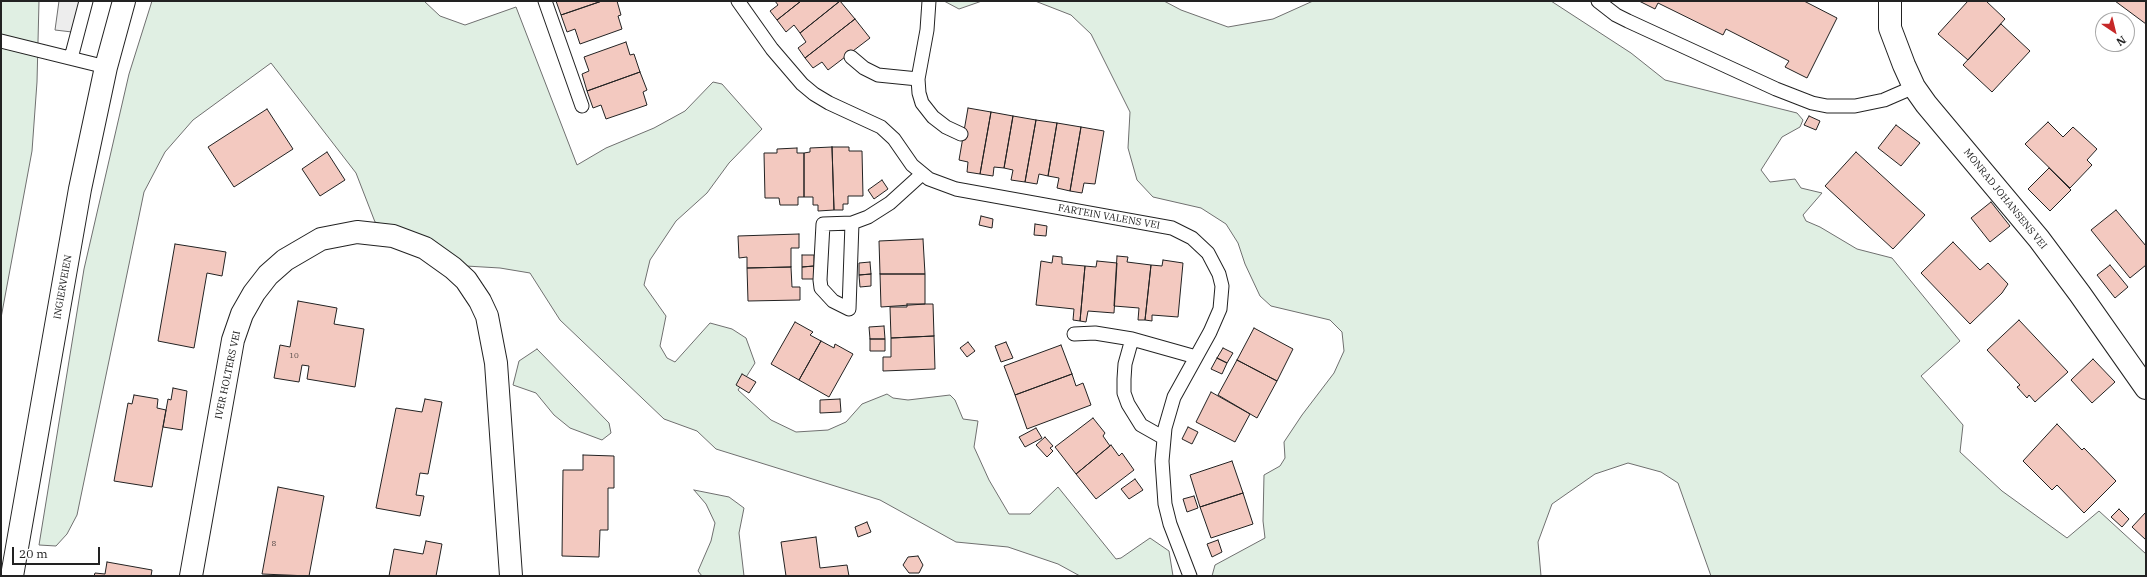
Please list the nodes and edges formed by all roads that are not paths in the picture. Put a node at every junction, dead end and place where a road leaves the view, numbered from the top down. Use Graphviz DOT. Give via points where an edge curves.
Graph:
graph roads {
  1 [pos="86,1"];
  2 [pos="124,1"];
  3 [pos="545,1"];
  4 [pos="738,1"];
  5 [pos="929,1"];
  6 [pos="1598,1"];
  7 [pos="1890,1"];
  8 [pos="1,41"];
  9 [pos="851,57"];
  10 [pos="71,58"];
  11 [pos="106,67"];
  12 [pos="918,79"];
  13 [pos="1914,87"];
  14 [pos="582,106"];
  15 [pos="962,134"];
  16 [pos="922,174"];
  17 [pos="852,223"];
  18 [pos="1074,334"];
  19 [pos="1132,339"];
  20 [pos="1196,357"];
  21 [pos="2146,388"];
  22 [pos="1164,438"];
  23 [pos="12,576"];
  24 [pos="191,576"];
  25 [pos="511,576"];
  26 [pos="1190,576"];
  1 -- 10 [label="lane"];
  2 -- 11 [label="street, INGIERVEIEN"];
  3 -- 14 [label="lane"];
  4 -- 16 [label="lane, FARTEIN VALENS VEI" via="772,49 802,84 829,103 881,127 890,134 912,165"];
  5 -- 12 [label="lane" via="927,30"];
  6 -- 13 [label="lane" via="1628,21 1812,103 1855,106 1884,100"];
  7 -- 13 [label="street, MONRAD JOHANSENS VEI" via="1890,28"];
  8 -- 10 [label="lane"];
  9 -- 12 [label="lane" via="878,75"];
  10 -- 11 [label="lane"];
  11 -- 23 [label="street, INGIERVEIEN" via="80,188"];
  12 -- 15 [label="lane" via="922,103 933,117 946,128"];
  13 -- 21 [label="street, MONRAD JOHANSENS VEI" via="2039,239"];
  16 -- 17 [label="lane" via="878,212"];
  16 -- 20 [label="lane, FARTEIN VALENS VEI" via="937,183 956,189 1156,224 1177,230 1192,238 1208,253 1222,286 1216,321"];
  17 -- 17 [label="lane" via="850,288 848,309 832,301 825,294 820,280 823,224"];
  18 -- 19 [label="lane" via="1095,333"];
  19 -- 20 [label="lane"];
  19 -- 22 [label="lane" via="1125,364 1124,393 1141,425"];
  20 -- 22 [label="lane, FARTEIN VALENS VEI" via="1174,397"];
  22 -- 26 [label="lane, FARTEIN VALENS VEI" via="1165,504"];
  24 -- 25 [label="street, IVER HOLTERS VEI" via="233,340 242,314 268,275 285,260 321,239 357,232 393,236 425,248 458,272 470,285 487,316 496,363"];
}
